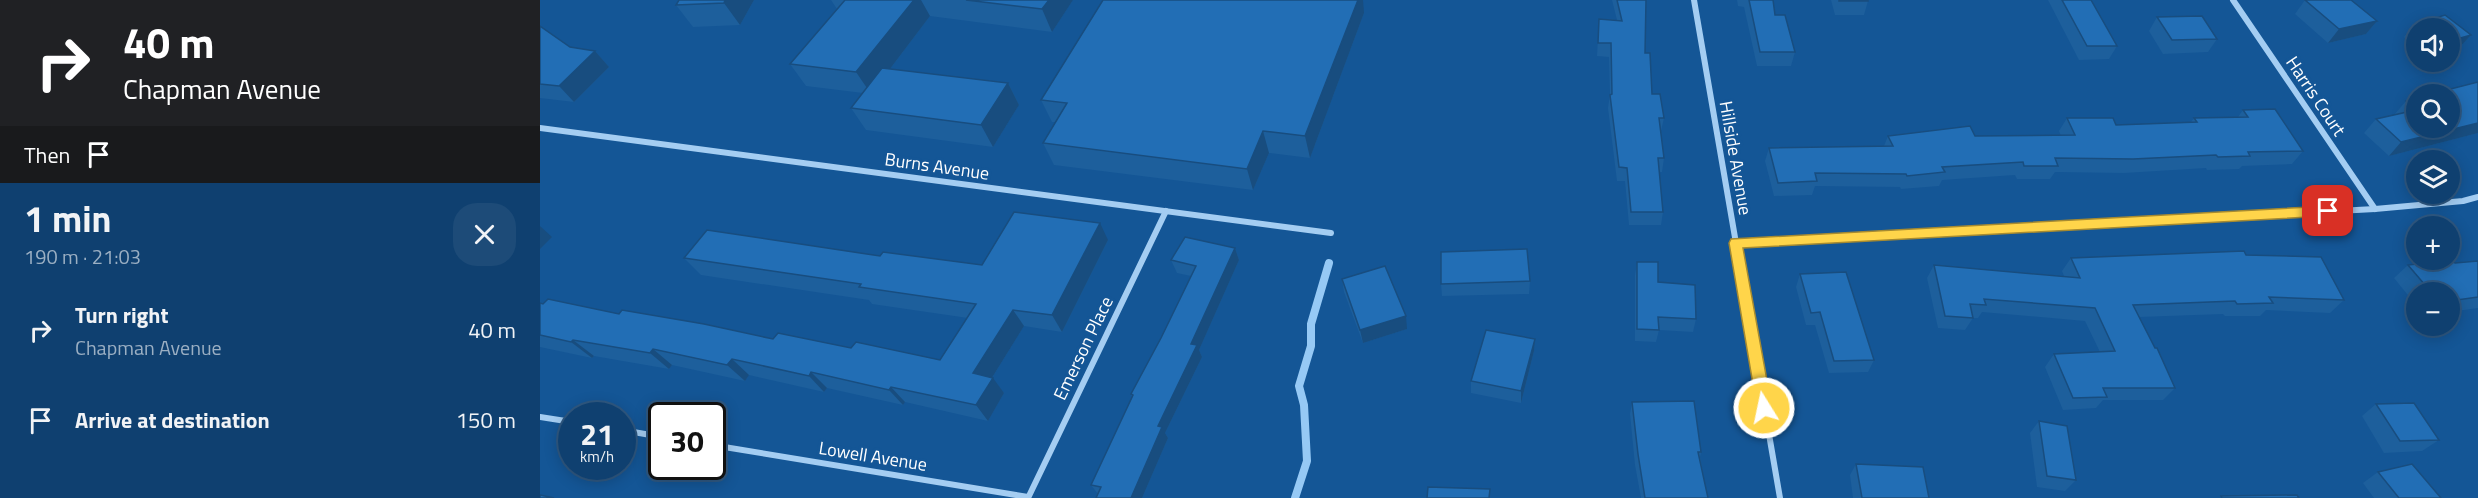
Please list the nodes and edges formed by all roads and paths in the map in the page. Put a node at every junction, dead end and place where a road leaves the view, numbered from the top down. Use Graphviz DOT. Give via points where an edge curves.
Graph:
graph roads {
  1 [pos="1694,0"];
  2 [pos="2233,0"];
  3 [pos="540,128"];
  4 [pos="2478,197"];
  5 [pos="2375,209"];
  6 [pos="1166,211"];
  7 [pos="1330,233"];
  8 [pos="1735,243"];
  9 [pos="540,417"];
  10 [pos="558,420"];
  11 [pos="726,447"];
  12 [pos="1028,497"];
  13 [pos="1780,498"];
  1 -- 8 [label="street, Hillside Avenue"];
  2 -- 5 [label="street, Harris Court"];
  3 -- 6 [label="street, Burns Avenue"];
  4 -- 5 [label="street"];
  5 -- 8 [label="street"];
  6 -- 7 [label="street, Burns Avenue"];
  6 -- 12 [label="street, Emerson Place"];
  8 -- 13 [label="street, Hillside Avenue"];
  9 -- 10 [label="street"];
  11 -- 12 [label="street, Lowell Avenue"];
}
